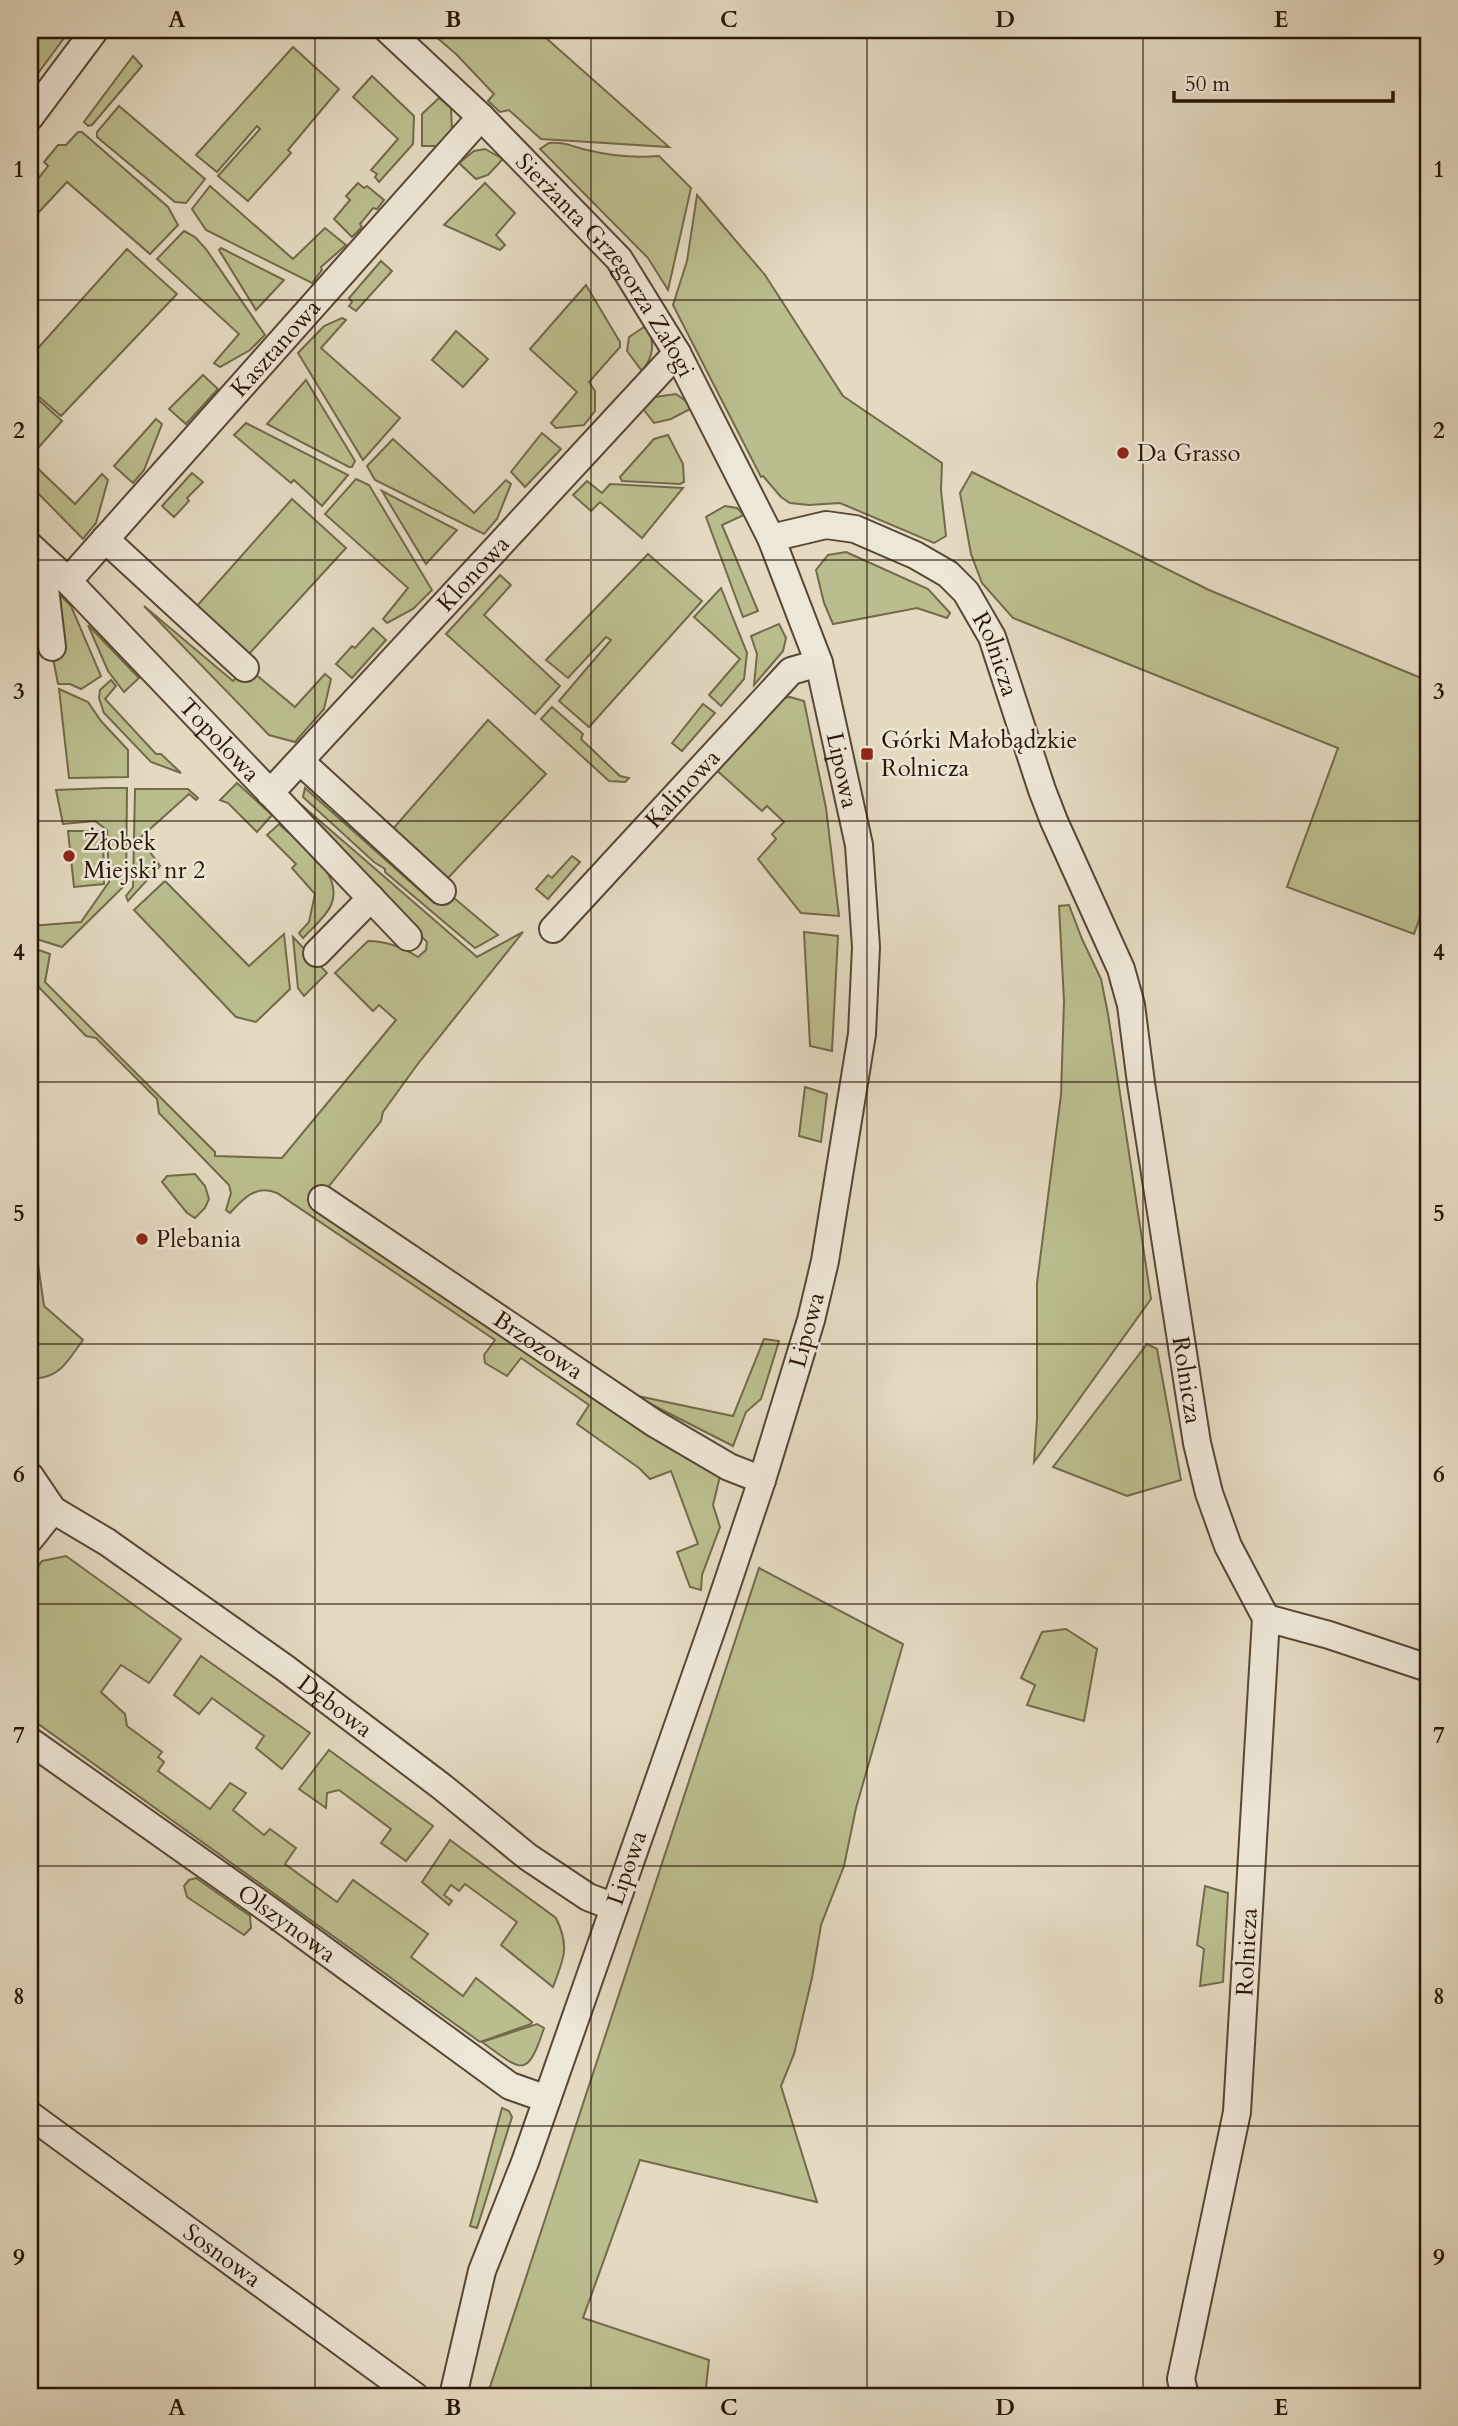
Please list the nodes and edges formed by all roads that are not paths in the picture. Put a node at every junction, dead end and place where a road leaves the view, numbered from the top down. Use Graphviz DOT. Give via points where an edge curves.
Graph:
graph roads {
  1 [pos="95,30"];
  2 [pos="388,30"];
  3 [pos="30,117"];
  4 [pos="481,117"];
  5 [pos="677,353"];
  6 [pos="771,538"];
  7 [pos="106,539"];
  8 [pos="30,546"];
  9 [pos="61,574"];
  10 [pos="52,647"];
  11 [pos="819,663"];
  12 [pos="245,668"];
  13 [pos="300,761"];
  14 [pos="270,793"];
  15 [pos="442,891"];
  16 [pos="371,898"];
  17 [pos="553,929"];
  18 [pos="408,937"];
  19 [pos="317,953"];
  20 [pos="322,1199"];
  21 [pos="30,1476"];
  22 [pos="762,1480"];
  23 [pos="53,1510"];
  24 [pos="30,1539"];
  25 [pos="1266,1618"];
  26 [pos="1428,1668"];
  27 [pos="30,1741"];
  28 [pos="614,1907"];
  29 [pos="547,2099"];
  30 [pos="30,2115"];
  31 [pos="415,2396"];
  32 [pos="453,2396"];
  33 [pos="1185,2396"];
  1 -- 3 [label="street"];
  2 -- 4 [label="street, Sierżanta Grzegorza Załogi"];
  4 -- 5 [label="street, Sierżanta Grzegorza Załogi" via="619,258"];
  4 -- 7 [label="street, Kasztanowa"];
  5 -- 6 [label="street, Sierżanta Grzegorza Załogi"];
  5 -- 13 [label="street, Klonowa"];
  6 -- 11 [label="street, Lipowa"];
  6 -- 25 [label="street, Rolnicza" via="826,525 855,529 915,555 948,573 966,592 992,637 1054,821 1121,969 1131,1005 1197,1443 1228,1546"];
  7 -- 9 [label="street, Kasztanowa"];
  7 -- 12 [label="street"];
  8 -- 9 [label="street, Topolowa"];
  9 -- 10 [label="street" via="44,580"];
  9 -- 14 [label="street, Topolowa"];
  11 -- 17 [label="street, Kalinowa" via="791,671"];
  11 -- 22 [label="street, Lipowa" via="859,845 866,947 862,1034 825,1261 802,1354"];
  13 -- 14 [label="street, Klonowa"];
  13 -- 15 [label="street"];
  14 -- 16 [label="street, Topolowa"];
  16 -- 18 [label="street, Topolowa"];
  16 -- 19 [label="street"];
  20 -- 22 [label="street, Brzozowa" via="654,1423 729,1467"];
  21 -- 23 [label="street"];
  22 -- 28 [label="street, Lipowa"];
  23 -- 24 [label="street"];
  23 -- 28 [label="street, Dębowa" via="128,1556 285,1668 528,1857 588,1897"];
  25 -- 26 [label="street"];
  25 -- 33 [label="street, Rolnicza" via="1237,2112 1181,2379"];
  27 -- 29 [label="street, Olszynowa" via="510,2086"];
  28 -- 29 [label="street, Lipowa"];
  29 -- 32 [label="street, Lipowa" via="482,2271"];
  30 -- 31 [label="street, Sosnowa"];
}
